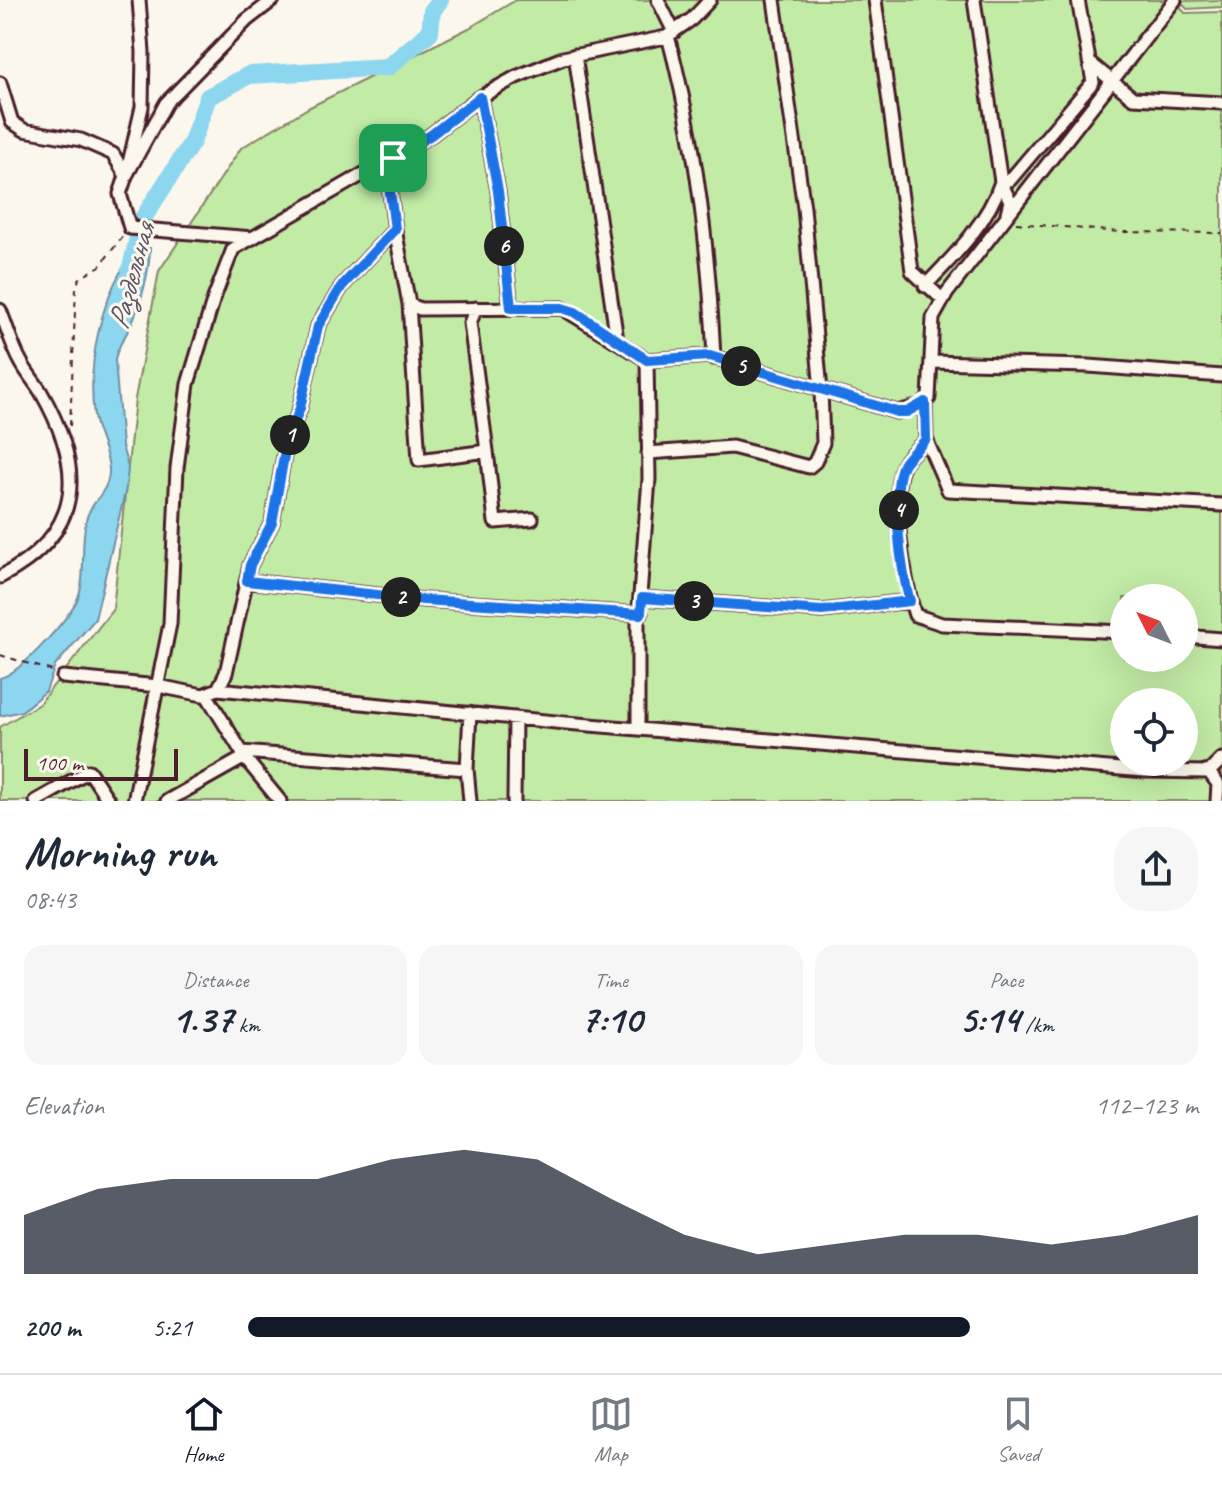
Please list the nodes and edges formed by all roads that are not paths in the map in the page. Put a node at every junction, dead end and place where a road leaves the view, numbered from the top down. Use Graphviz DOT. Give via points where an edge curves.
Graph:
graph roads {
  1 [pos="139,0"];
  2 [pos="273,0"];
  3 [pos="658,0"];
  4 [pos="710,0"];
  5 [pos="774,0"];
  6 [pos="875,0"];
  7 [pos="974,0"];
  8 [pos="1078,0"];
  9 [pos="1175,0"];
  10 [pos="671,34"];
  11 [pos="575,55"];
  12 [pos="1089,62"];
  13 [pos="0,83"];
  14 [pos="1112,84"];
  15 [pos="480,97"];
  16 [pos="1222,103"];
  17 [pos="133,144"];
  18 [pos="98,148"];
  19 [pos="393,158"];
  20 [pos="126,176"];
  21 [pos="1001,182"];
  22 [pos="1005,220"];
  23 [pos="395,229"];
  24 [pos="254,238"];
  25 [pos="925,286"];
  26 [pos="943,300"];
  27 [pos="409,304"];
  28 [pos="476,308"];
  29 [pos="511,308"];
  30 [pos="0,310"];
  31 [pos="617,340"];
  32 [pos="714,358"];
  33 [pos="647,360"];
  34 [pos="931,362"];
  35 [pos="1222,376"];
  36 [pos="821,390"];
  37 [pos="925,402"];
  38 [pos="926,439"];
  39 [pos="487,451"];
  40 [pos="648,453"];
  41 [pos="1222,505"];
  42 [pos="532,519"];
  43 [pos="0,577"];
  44 [pos="247,581"];
  45 [pos="642,598"];
  46 [pos="910,601"];
  47 [pos="641,614"];
  48 [pos="1110,631"];
  49 [pos="1198,637"];
  50 [pos="1222,639"];
  51 [pos="59,674"];
  52 [pos="158,686"];
  53 [pos="218,689"];
  54 [pos="206,694"];
  55 [pos="470,713"];
  56 [pos="515,718"];
  57 [pos="638,728"];
  58 [pos="243,754"];
  59 [pos="1222,759"];
  60 [pos="467,769"];
  61 [pos="1209,772"];
  62 [pos="36,801"];
  63 [pos="109,801"];
  64 [pos="134,801"];
  65 [pos="167,801"];
  66 [pos="280,801"];
  67 [pos="470,801"];
  68 [pos="514,801"];
  69 [pos="1217,801"];
  1 -- 17 [label="street" via="142,107"];
  2 -- 20 [label="street" via="166,103"];
  3 -- 10 [label="street"];
  4 -- 10 [label="street"];
  5 -- 36 [label="street" via="804,208"];
  6 -- 25 [label="street" via="912,271"];
  7 -- 21 [label="street"];
  8 -- 12 [label="street"];
  9 -- 14 [label="street"];
  10 -- 11 [label="street"];
  10 -- 32 [label="street" via="709,259"];
  11 -- 15 [label="street"];
  11 -- 31 [label="street"];
  12 -- 14 [label="street"];
  12 -- 21 [label="street" via="1093,82 1010,180"];
  13 -- 18 [label="street" via="12,122 24,130"];
  14 -- 16 [label="street" via="1147,101"];
  14 -- 22 [label="street"];
  15 -- 19 [label="street"];
  15 -- 29 [label="street" via="498,191"];
  17 -- 18 [label="street"];
  17 -- 20 [label="street"];
  18 -- 20 [label="street" via="113,154"];
  19 -- 23 [label="street" via="389,185"];
  19 -- 24 [label="street"];
  20 -- 24 [label="street" via="120,194 130,228"];
  21 -- 22 [label="street" via="1010,201"];
  21 -- 25 [label="street" via="960,250"];
  22 -- 26 [label="street"];
  23 -- 27 [label="street"];
  23 -- 44 [label="street" via="342,286 318,326 286,445 272,523"];
  24 -- 52 [label="street" via="233,249 188,384 177,468 170,624"];
  25 -- 26 [label="street"];
  26 -- 34 [label="street" via="933,318"];
  27 -- 28 [label="street" via="420,309"];
  27 -- 39 [label="street" via="419,460"];
  28 -- 29 [label="street"];
  28 -- 39 [label="street" via="470,323"];
  29 -- 31 [label="street" via="562,308"];
  30 -- 43 [label="street" via="21,362 65,442 73,491 61,525 28,562"];
  31 -- 33 [label="street"];
  32 -- 33 [label="street"];
  32 -- 36 [label="street"];
  33 -- 40 [label="street"];
  34 -- 35 [label="street"];
  34 -- 37 [label="street"];
  36 -- 37 [label="street" via="897,412"];
  36 -- 40 [label="street" via="823,443 809,467 732,447"];
  37 -- 38 [label="street"];
  38 -- 41 [label="street" via="948,490"];
  38 -- 46 [label="street" via="905,462 897,482"];
  39 -- 42 [label="street" via="495,522"];
  40 -- 45 [label="street"];
  44 -- 47 [label="street" via="424,600"];
  44 -- 53 [label="street"];
  45 -- 46 [label="street" via="822,611"];
  45 -- 47 [label="street"];
  46 -- 48 [label="street" via="915,615 942,624"];
  47 -- 57 [label="street"];
  49 -- 50 [label="street"];
  51 -- 52 [label="street"];
  52 -- 54 [label="street"];
  52 -- 64 [label="street"];
  53 -- 54 [label="street"];
  53 -- 55 [label="street"];
  54 -- 58 [label="street"];
  55 -- 56 [label="street"];
  55 -- 60 [label="street"];
  56 -- 57 [label="street"];
  56 -- 68 [label="street"];
  57 -- 61 [label="street"];
  58 -- 60 [label="street"];
  58 -- 65 [label="street"];
  58 -- 66 [label="street"];
  59 -- 61 [label="street"];
  60 -- 67 [label="street"];
  61 -- 69 [label="street" via="1218,784"];
  62 -- 63 [label="street" via="89,771"];
}
